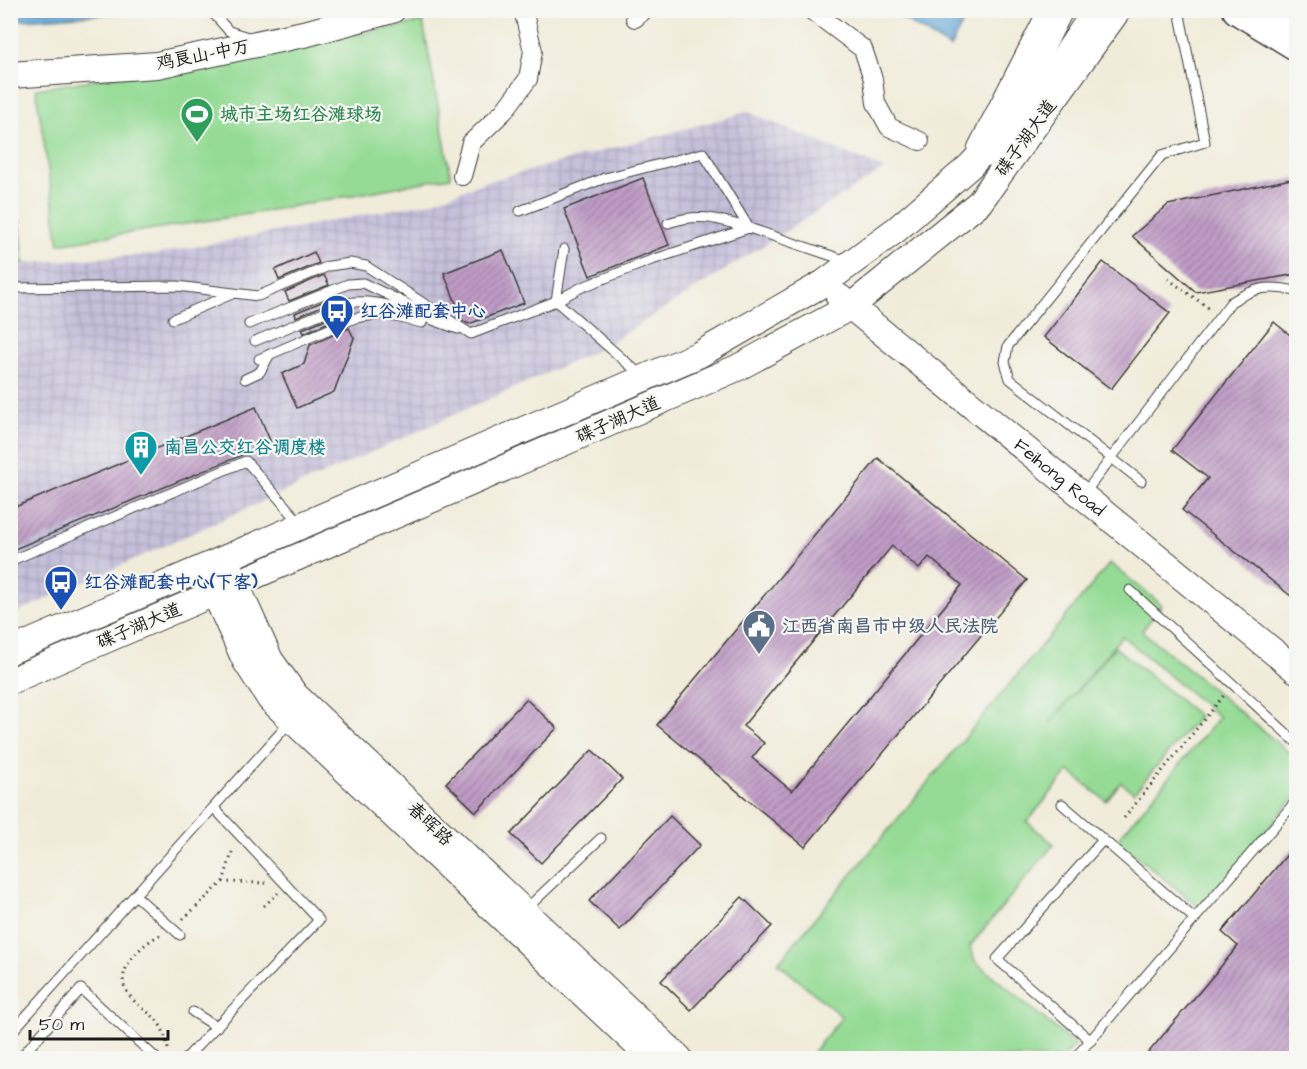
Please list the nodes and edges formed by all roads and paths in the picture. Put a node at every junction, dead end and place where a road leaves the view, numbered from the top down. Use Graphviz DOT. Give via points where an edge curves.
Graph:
graph roads {
  1 [pos="392,10"];
  2 [pos="523,10"];
  3 [pos="811,10"];
  4 [pos="1056,10"];
  5 [pos="1096,10"];
  6 [pos="1118,10"];
  7 [pos="1179,10"];
  8 [pos="1237,10"];
  9 [pos="1286,10"];
  10 [pos="210,12"];
  11 [pos="1296,17"];
  12 [pos="266,42"];
  13 [pos="1296,46"];
  14 [pos="10,75"];
  15 [pos="920,141"];
  16 [pos="984,150"];
  17 [pos="462,176"];
  18 [pos="520,211"];
  19 [pos="668,223"];
  20 [pos="749,228"];
  21 [pos="564,249"];
  22 [pos="852,262"];
  23 [pos="1168,279"];
  24 [pos="824,283"];
  25 [pos="10,288"];
  26 [pos="1296,291"];
  27 [pos="234,293"];
  28 [pos="556,301"];
  29 [pos="850,307"];
  30 [pos="1221,317"];
  31 [pos="173,319"];
  32 [pos="249,324"];
  33 [pos="471,334"];
  34 [pos="255,341"];
  35 [pos="270,354"];
  36 [pos="259,359"];
  37 [pos="644,378"];
  38 [pos="244,379"];
  39 [pos="1112,458"];
  40 [pos="1141,481"];
  41 [pos="1082,496"];
  42 [pos="301,524"];
  43 [pos="10,561"];
  44 [pos="213,562"];
  45 [pos="225,589"];
  46 [pos="1130,590"];
  47 [pos="10,651"];
  48 [pos="1296,670"];
  49 [pos="10,681"];
  50 [pos="1233,684"];
  51 [pos="292,720"];
  52 [pos="1296,742"];
  53 [pos="1296,801"];
  54 [pos="1062,804"];
  55 [pos="214,808"];
  56 [pos="1124,818"];
  57 [pos="238,834"];
  58 [pos="601,838"];
  59 [pos="1103,840"];
  60 [pos="223,882"];
  61 [pos="135,895"];
  62 [pos="523,911"];
  63 [pos="1195,919"];
  64 [pos="180,936"];
  65 [pos="193,1012"];
  66 [pos="217,1027"];
  67 [pos="10,1034"];
  68 [pos="1090,1041"];
  69 [pos="20,1059"];
  70 [pos="156,1059"];
  71 [pos="186,1059"];
  72 [pos="651,1059"];
  73 [pos="679,1059"];
  74 [pos="1075,1059"];
  1 -- 12 [label="main road, 鸡良山-中万"];
  2 -- 17 [label="street" via="533,51 528,79 504,111 471,143"];
  3 -- 15 [label="street" via="863,49 876,103 889,127"];
  4 -- 16 [label="highway"];
  5 -- 16 [label="main road, 碟子湖大道" via="1049,80"];
  6 -- 29 [label="main road, 碟子湖大道" via="979,203"];
  7 -- 39 [label="lane" via="1205,142 1161,155 1008,346 1005,362 1010,379"];
  8 -- 13 [label="main road"];
  9 -- 11 [label="highway"];
  10 -- 12 [label="lane" via="229,31"];
  12 -- 14 [label="main road, 鸡良山-中万" via="157,65"];
  16 -- 22 [label="main road, 碟子湖大道" via="897,229"];
  18 -- 20 [label="lane" via="605,178 704,153"];
  19 -- 20 [label="lane" via="684,217 707,216"];
  20 -- 22 [label="lane"];
  20 -- 28 [label="lane" via="649,261"];
  21 -- 28 [label="lane"];
  22 -- 24 [label="main road, 碟子湖大道"];
  23 -- 30 [label="path"];
  24 -- 29 [label="main road, Feihong Road"];
  24 -- 37 [label="main road, 碟子湖大道" via="700,354"];
  25 -- 27 [label="lane" via="177,286"];
  26 -- 30 [label="lane" via="1268,286 1238,298"];
  27 -- 31 [label="lane"];
  27 -- 33 [label="lane" via="258,296 329,266 350,263 366,266"];
  28 -- 33 [label="lane"];
  28 -- 37 [label="lane"];
  29 -- 41 [label="main road, Feihong Road"];
  29 -- 45 [label="main road, 碟子湖大道" via="737,368"];
  30 -- 39 [label="lane"];
  32 -- 33 [label="lane" via="348,284 363,284"];
  33 -- 34 [label="lane" via="362,300"];
  33 -- 35 [label="lane" via="382,314 355,318"];
  35 -- 36 [label="lane"];
  35 -- 38 [label="lane" via="260,372"];
  37 -- 42 [label="main road, 碟子湖大道"];
  39 -- 40 [label="lane"];
  39 -- 41 [label="lane"];
  41 -- 48 [label="main road, Feihong Road"];
  42 -- 43 [label="lane" via="246,461"];
  42 -- 44 [label="main road, 碟子湖大道"];
  44 -- 45 [label="main road, 春晖路"];
  44 -- 47 [label="main road, 碟子湖大道"];
  45 -- 49 [label="main road, 碟子湖大道"];
  45 -- 51 [label="main road, 春晖路" via="244,660 270,699"];
  45 -- 62 [label="main road, 春晖路" via="295,695"];
  46 -- 50 [label="lane"];
  50 -- 52 [label="lane"];
  50 -- 56 [label="path"];
  51 -- 55 [label="lane"];
  51 -- 72 [label="main road, 春晖路"];
  53 -- 63 [label="lane"];
  54 -- 59 [label="lane"];
  55 -- 57 [label="lane"];
  55 -- 61 [label="lane"];
  57 -- 60 [label="path"];
  57 -- 66 [label="lane" via="319,920"];
  58 -- 62 [label="lane"];
  59 -- 63 [label="lane"];
  59 -- 68 [label="lane" via="998,959"];
  61 -- 64 [label="lane"];
  61 -- 67 [label="lane"];
  62 -- 73 [label="main road, 春晖路"];
  63 -- 68 [label="lane"];
  65 -- 66 [label="lane"];
  66 -- 71 [label="lane"];
  68 -- 74 [label="lane"];
  69 -- 70 [label="lane" via="81,989"];
}
